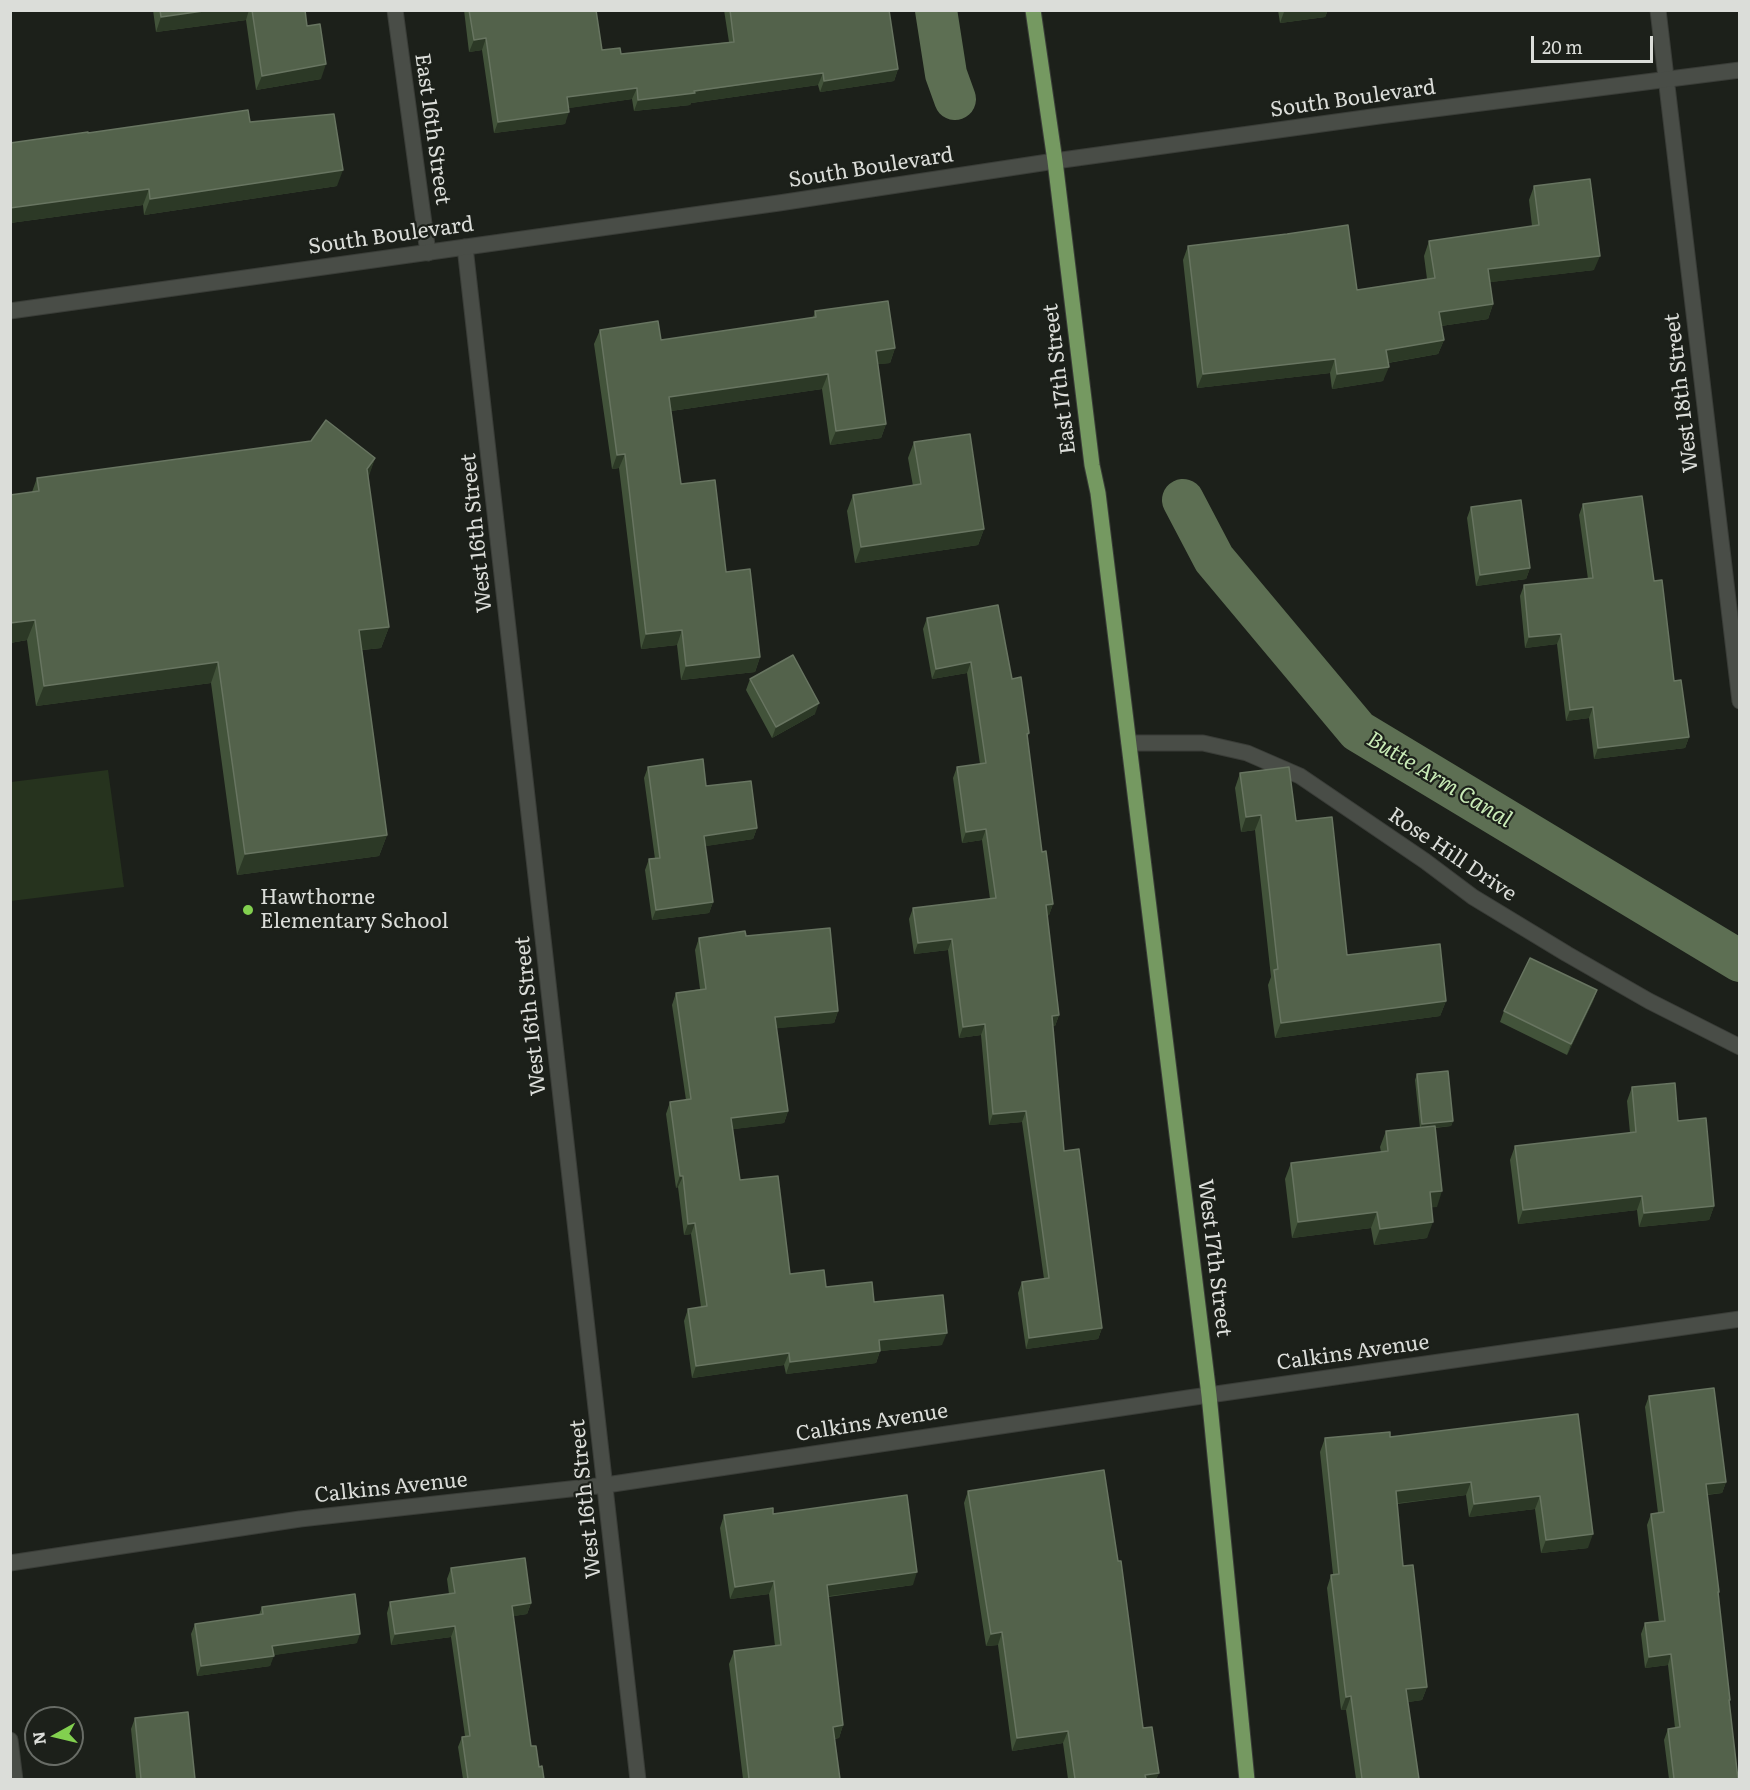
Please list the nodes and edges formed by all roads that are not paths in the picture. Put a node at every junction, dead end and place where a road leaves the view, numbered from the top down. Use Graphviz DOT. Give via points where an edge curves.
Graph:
graph roads {
  1 [pos="395,10"];
  2 [pos="1033,10"];
  3 [pos="1658,10"];
  4 [pos="1740,70"];
  5 [pos="1667,80"];
  6 [pos="1055,161"];
  7 [pos="465,247"];
  8 [pos="428,252"];
  9 [pos="10,311"];
  10 [pos="1740,701"];
  11 [pos="1129,743"];
  12 [pos="1740,1047"];
  13 [pos="1740,1319"];
  14 [pos="1209,1395"];
  15 [pos="606,1485"];
  16 [pos="10,1563"];
  17 [pos="10,1740"];
  18 [pos="15,1779"];
  19 [pos="638,1779"];
  20 [pos="1247,1779"];
  1 -- 8 [label="street, East 16th Street"];
  2 -- 6 [label="main road, East 17th Street"];
  3 -- 5 [label="street, West 18th Street"];
  4 -- 5 [label="street, South Boulevard"];
  5 -- 6 [label="street, South Boulevard"];
  5 -- 10 [label="street, West 18th Street"];
  6 -- 7 [label="street, South Boulevard"];
  6 -- 11 [label="main road, East 17th Street"];
  7 -- 8 [label="street, South Boulevard"];
  7 -- 15 [label="street, West 16th Street"];
  8 -- 9 [label="street, South Boulevard"];
  11 -- 12 [label="street, Rose Hill Drive" via="1203,743 1247,753 1300,776 1473,897 1649,1001"];
  11 -- 14 [label="main road, West 17th Street"];
  13 -- 14 [label="street, Calkins Avenue"];
  14 -- 15 [label="street, Calkins Avenue"];
  14 -- 20 [label="main road, West 17th Street"];
  15 -- 16 [label="street, Calkins Avenue" via="300,1519"];
  15 -- 19 [label="street, West 16th Street"];
  17 -- 18 [label="street"];
}
